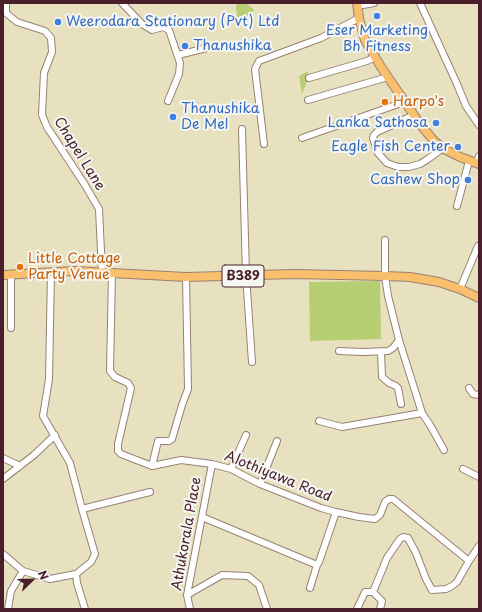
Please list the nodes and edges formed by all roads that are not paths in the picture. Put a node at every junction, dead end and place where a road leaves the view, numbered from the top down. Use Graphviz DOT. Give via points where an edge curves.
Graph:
graph roads {
  1 [pos="6,3"];
  2 [pos="122,3"];
  3 [pos="374,3"];
  4 [pos="420,3"];
  5 [pos="357,5"];
  6 [pos="359,18"];
  7 [pos="220,45"];
  8 [pos="178,56"];
  9 [pos="375,57"];
  10 [pos="388,77"];
  11 [pos="309,78"];
  12 [pos="308,100"];
  13 [pos="168,101"];
  14 [pos="404,102"];
  15 [pos="414,115"];
  16 [pos="479,125"];
  17 [pos="242,129"];
  18 [pos="302,138"];
  19 [pos="264,144"];
  20 [pos="442,148"];
  21 [pos="476,161"];
  22 [pos="457,206"];
  23 [pos="385,240"];
  24 [pos="478,246"];
  25 [pos="51,272"];
  26 [pos="102,273"];
  27 [pos="112,273"];
  28 [pos="7,275"];
  29 [pos="246,275"];
  30 [pos="385,276"];
  31 [pos="186,277"];
  32 [pos="460,289"];
  33 [pos="479,298"];
  34 [pos="11,328"];
  35 [pos="399,340"];
  36 [pos="339,351"];
  37 [pos="381,352"];
  38 [pos="252,362"];
  39 [pos="469,388"];
  40 [pos="479,395"];
  41 [pos="401,404"];
  42 [pos="422,414"];
  43 [pos="319,421"];
  44 [pos="55,435"];
  45 [pos="246,435"];
  46 [pos="277,441"];
  47 [pos="444,450"];
  48 [pos="3,458"];
  49 [pos="212,464"];
  50 [pos="20,466"];
  51 [pos="152,466"];
  52 [pos="230,469"];
  53 [pos="463,469"];
  54 [pos="479,476"];
  55 [pos="3,479"];
  56 [pos="260,484"];
  57 [pos="150,492"];
  58 [pos="82,509"];
  59 [pos="336,512"];
  60 [pos="202,517"];
  61 [pos="479,546"];
  62 [pos="3,554"];
  63 [pos="469,561"];
  64 [pos="317,565"];
  65 [pos="23,571"];
  66 [pos="76,574"];
  67 [pos="310,588"];
  68 [pos="373,592"];
  69 [pos="187,595"];
  70 [pos="8,609"];
  71 [pos="86,609"];
  72 [pos="190,609"];
  73 [pos="267,609"];
  74 [pos="357,609"];
  75 [pos="380,609"];
  1 -- 26 [label="street, Chapel Lane" via="6,13 17,22 45,31 51,38 52,52 44,73 42,115 99,209"];
  2 -- 8 [label="street" via="142,24 152,30 163,27 170,30"];
  3 -- 5 [label="street"];
  4 -- 16 [label="street" via="466,106"];
  5 -- 6 [label="main road"];
  6 -- 9 [label="main road" via="365,40"];
  6 -- 19 [label="street" via="321,38 259,61 255,69"];
  7 -- 8 [label="street"];
  8 -- 13 [label="street" via="179,74"];
  9 -- 10 [label="main road"];
  9 -- 11 [label="street"];
  10 -- 12 [label="street"];
  10 -- 14 [label="main road"];
  14 -- 15 [label="main road"];
  14 -- 18 [label="street"];
  15 -- 20 [label="main road"];
  15 -- 20 [label="street" via="374,135 378,153 387,163 409,167 428,159"];
  17 -- 29 [label="street"];
  20 -- 21 [label="main road"];
  21 -- 22 [label="street"];
  23 -- 30 [label="street"];
  24 -- 32 [label="street"];
  25 -- 26 [label="main road, B389"];
  25 -- 28 [label="main road, B389"];
  25 -- 44 [label="street" via="49,379 43,416"];
  26 -- 27 [label="main road, B389"];
  27 -- 31 [label="main road, B389"];
  27 -- 51 [label="street" via="110,370 115,377 128,383 131,388 118,451"];
  28 -- 34 [label="street"];
  29 -- 30 [label="main road, B389"];
  29 -- 31 [label="main road, B389"];
  29 -- 38 [label="street"];
  30 -- 32 [label="main road, B389" via="439,282"];
  30 -- 35 [label="street"];
  31 -- 51 [label="street" via="188,389 172,439 158,441"];
  32 -- 33 [label="main road, B389"];
  35 -- 37 [label="street" via="393,348"];
  35 -- 42 [label="street"];
  36 -- 37 [label="street"];
  37 -- 41 [label="street" via="382,377 398,388"];
  39 -- 40 [label="street" via="473,394"];
  42 -- 43 [label="street" via="342,427"];
  42 -- 47 [label="street"];
  44 -- 50 [label="street"];
  44 -- 58 [label="street" via="70,463"];
  45 -- 52 [label="street"];
  46 -- 56 [label="street"];
  48 -- 50 [label="street"];
  49 -- 51 [label="street, Alothiyawa Road" via="181,460"];
  49 -- 52 [label="street, Alothiyawa Road"];
  49 -- 60 [label="street, Athukorala Place"];
  50 -- 55 [label="street"];
  52 -- 56 [label="street, Alothiyawa Road"];
  53 -- 54 [label="street"];
  56 -- 59 [label="street, Alothiyawa Road"];
  57 -- 58 [label="street"];
  58 -- 66 [label="street" via="96,554 91,562"];
  59 -- 63 [label="street, Alothiyawa Road" via="358,518 375,519 380,515 386,502 393,499"];
  59 -- 64 [label="street"];
  60 -- 64 [label="street"];
  60 -- 69 [label="street, Athukorala Place"];
  61 -- 63 [label="street"];
  62 -- 65 [label="street"];
  63 -- 68 [label="street" via="452,586 432,590 408,538 403,537 387,558"];
  64 -- 67 [label="street"];
  65 -- 66 [label="street" via="50,579"];
  65 -- 70 [label="street" via="11,591"];
  66 -- 71 [label="street"];
  68 -- 74 [label="street" via="365,592"];
  68 -- 75 [label="street" via="382,601"];
  69 -- 72 [label="street, Athukorala Place"];
  69 -- 73 [label="street" via="222,575 248,576 260,585"];
}
